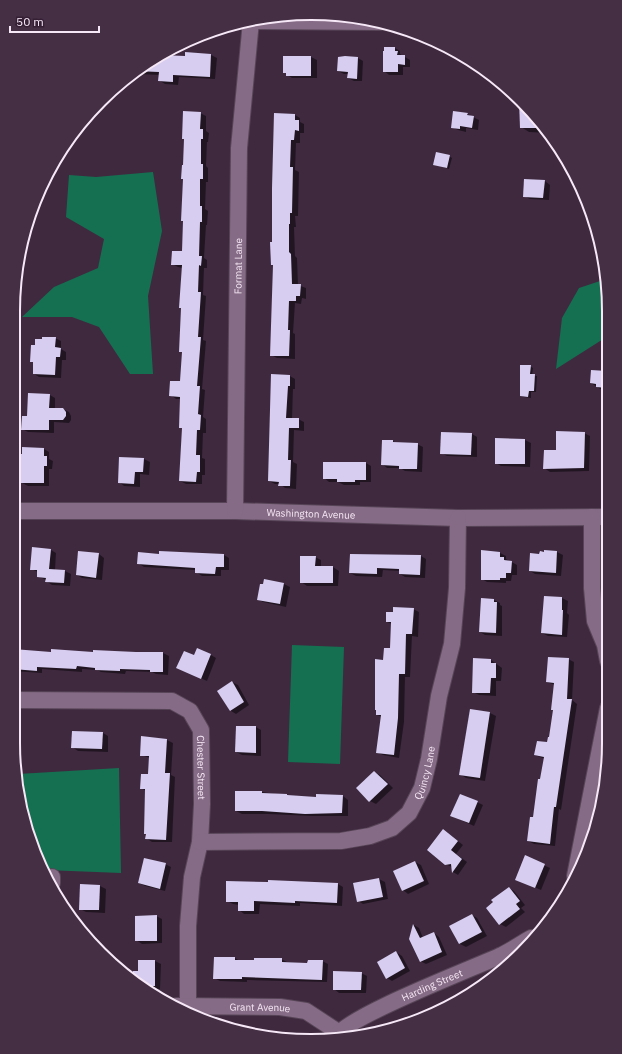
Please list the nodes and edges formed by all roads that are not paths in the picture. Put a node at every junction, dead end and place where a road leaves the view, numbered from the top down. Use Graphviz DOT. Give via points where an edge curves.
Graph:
graph roads {
  1 [pos="286,21"];
  2 [pos="344,22"];
  3 [pos="248,27"];
  4 [pos="20,511"];
  5 [pos="235,512"];
  6 [pos="592,517"];
  7 [pos="458,518"];
  8 [pos="602,518"];
  9 [pos="602,638"];
  10 [pos="20,700"];
  11 [pos="602,739"];
  12 [pos="200,842"];
  13 [pos="579,857"];
  14 [pos="523,943"];
  15 [pos="182,1004"];
  16 [pos="187,1006"];
  17 [pos="340,1032"];
  18 [pos="334,1033"];
  1 -- 2 [label="street"];
  3 -- 5 [label="street, Format Lane" via="239,148"];
  4 -- 5 [label="street, Washington Avenue"];
  5 -- 7 [label="street, Washington Avenue"];
  6 -- 7 [label="street, Washington Avenue"];
  6 -- 8 [label="street, Washington Avenue"];
  6 -- 9 [label="street" via="592,588 595,621"];
  7 -- 12 [label="street, Quincy Lane" via="457,588 452,644 439,696 422,788 409,813 392,828 370,836 341,841"];
  10 -- 12 [label="street, Chester Street" via="172,701 190,711 201,730"];
  11 -- 13 [label="street"];
  12 -- 15 [label="street, Chester Street" via="192,878"];
  14 -- 17 [label="street, Harding Street" via="360,1018"];
  16 -- 18 [label="street, Grant Avenue" via="280,1007 306,1011"];
}
